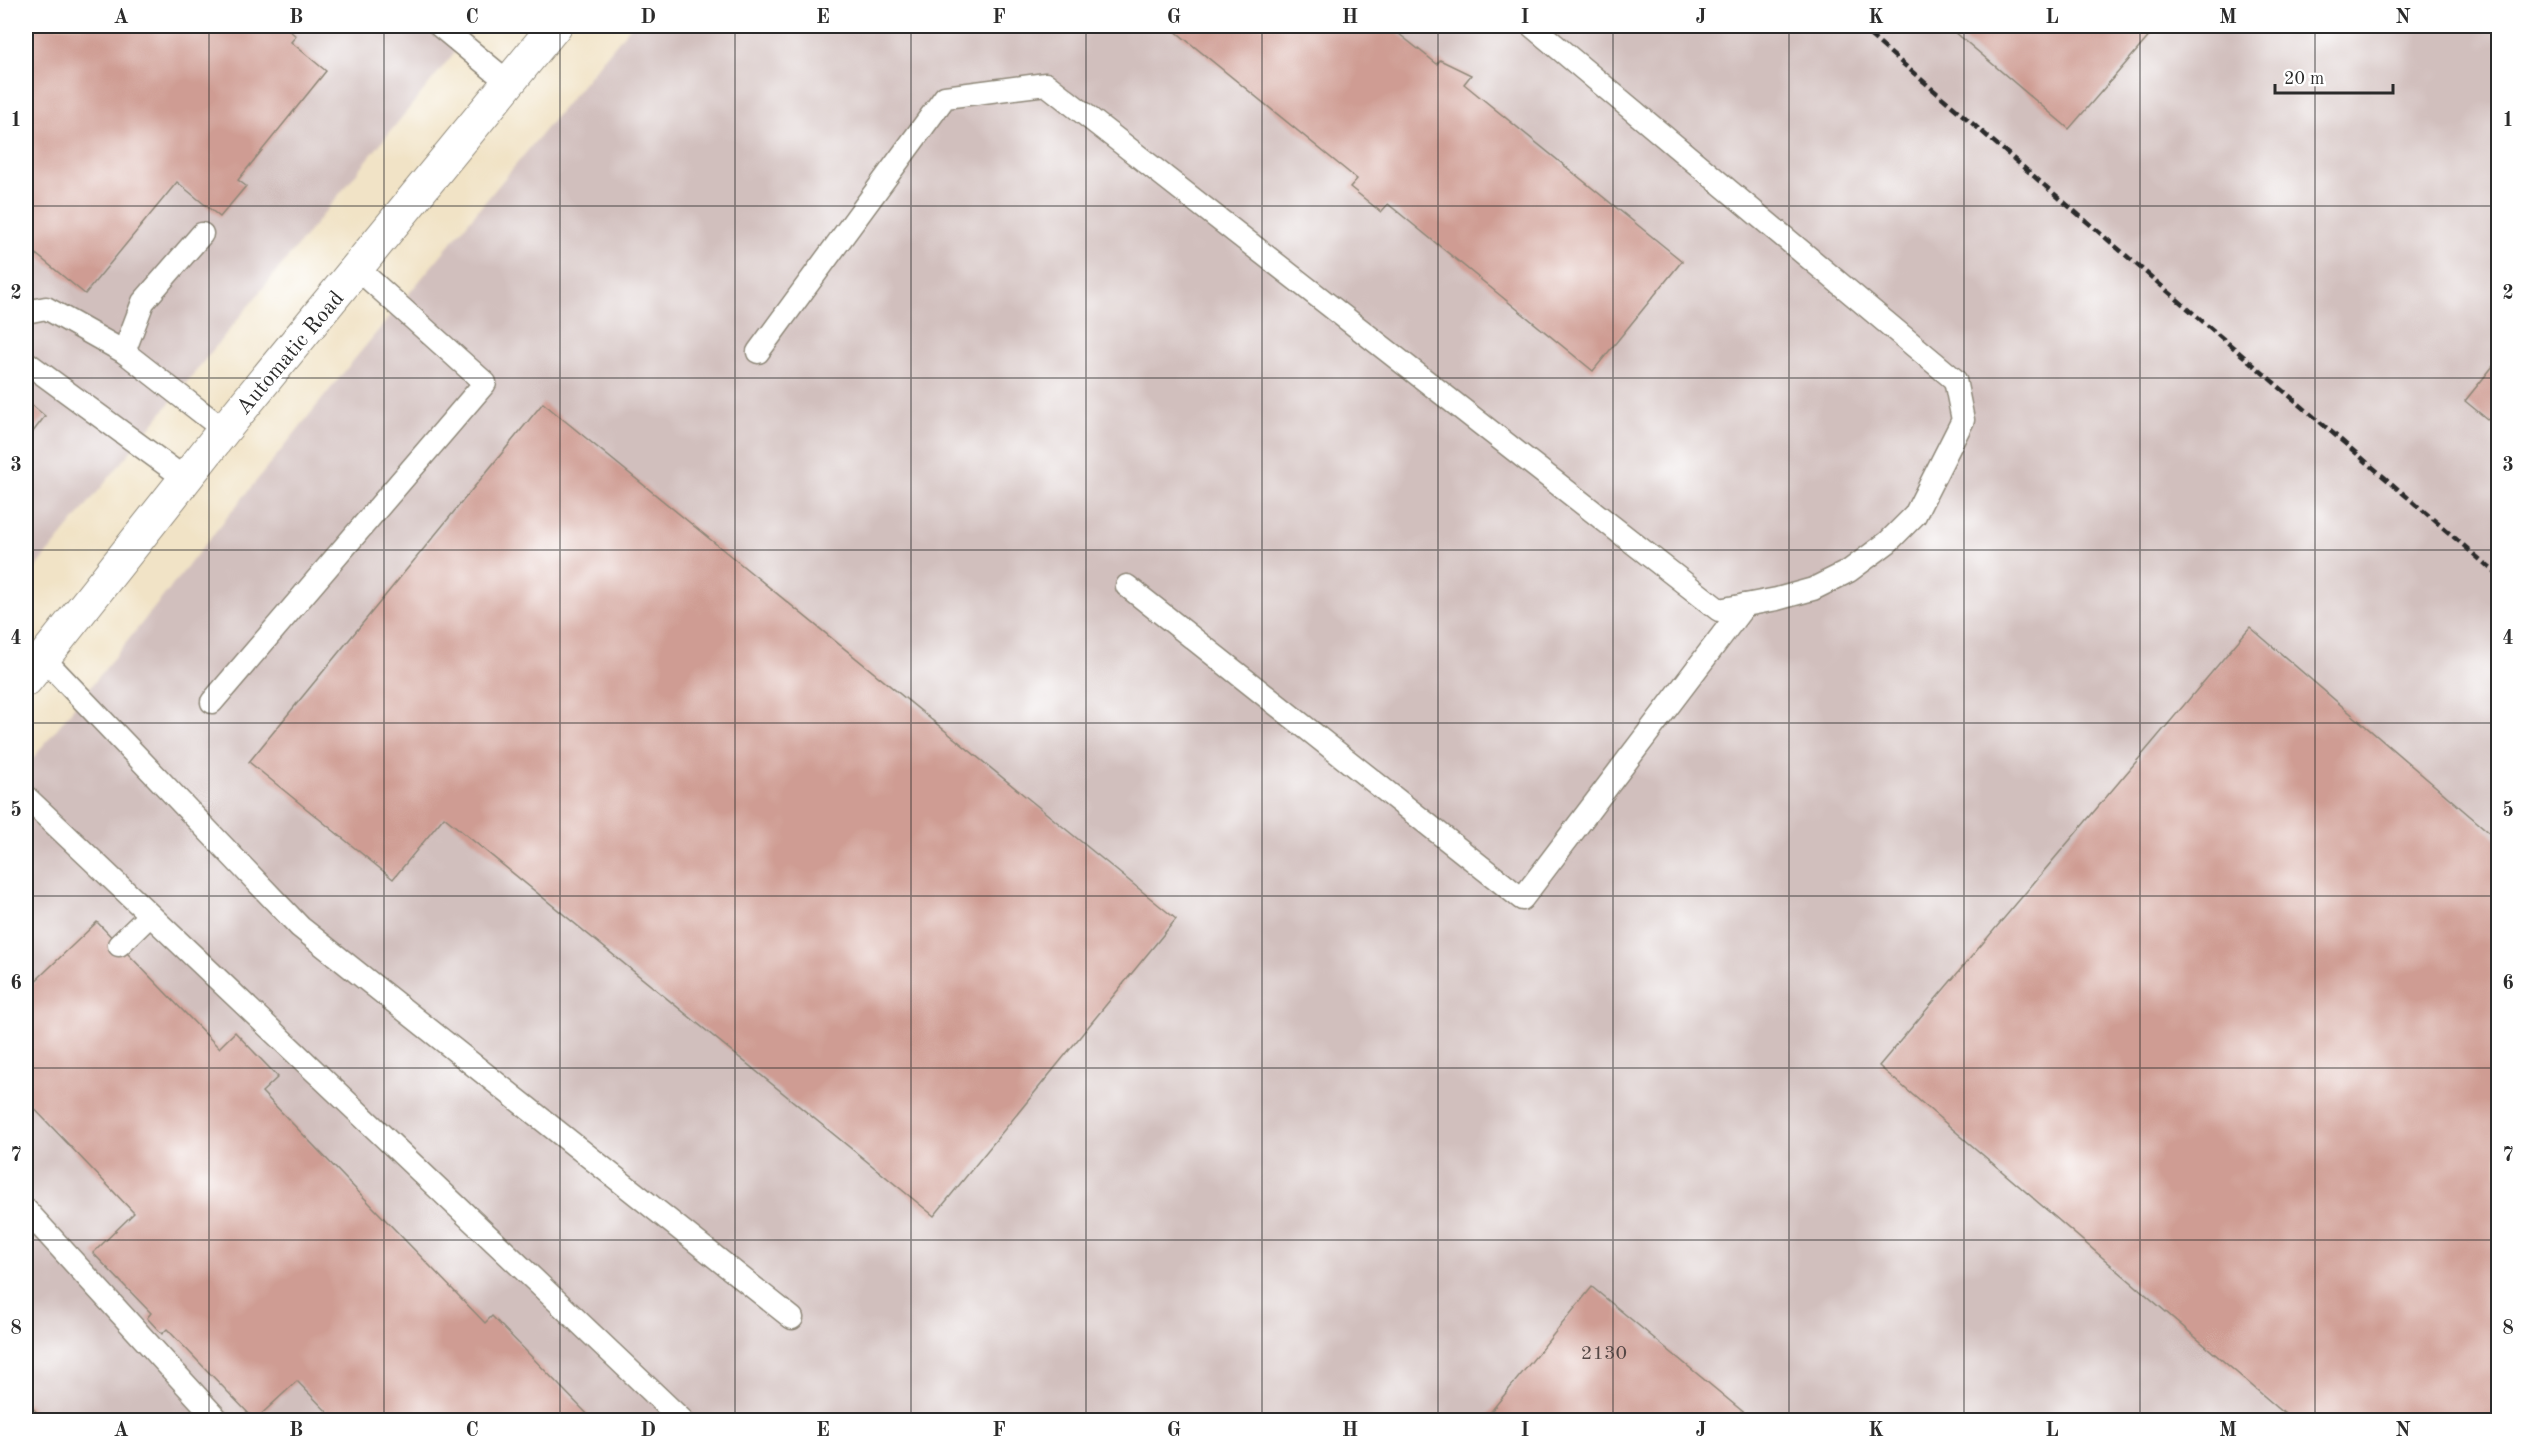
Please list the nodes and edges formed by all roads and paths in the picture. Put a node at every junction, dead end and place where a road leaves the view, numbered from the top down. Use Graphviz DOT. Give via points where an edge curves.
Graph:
graph roads {
  1 [pos="440,26"];
  2 [pos="555,26"];
  3 [pos="1532,26"];
  4 [pos="509,83"];
  5 [pos="202,234"];
  6 [pos="358,269"];
  7 [pos="26,312"];
  8 [pos="124,352"];
  9 [pos="758,352"];
  10 [pos="26,362"];
  11 [pos="224,430"];
  12 [pos="187,480"];
  13 [pos="1127,586"];
  14 [pos="1745,605"];
  15 [pos="34,669"];
  16 [pos="212,702"];
  17 [pos="26,797"];
  18 [pos="150,916"];
  19 [pos="119,945"];
  20 [pos="26,1210"];
  21 [pos="792,1318"];
  22 [pos="218,1420"];
  23 [pos="682,1420"];
  1 -- 4 [label="lane"];
  2 -- 4 [label="street, Automatic Road"];
  3 -- 14 [label="lane" via="1955,380 1963,420 1916,515 1849,571 1813,588"];
  4 -- 6 [label="street, Automatic Road"];
  5 -- 8 [label="lane" via="143,302"];
  6 -- 11 [label="street, Automatic Road"];
  6 -- 16 [label="lane" via="485,383"];
  7 -- 8 [label="lane" via="46,308"];
  8 -- 11 [label="lane"];
  9 -- 14 [label="lane" via="945,97 1046,84 1719,610"];
  10 -- 12 [label="lane"];
  11 -- 12 [label="street, Automatic Road"];
  12 -- 15 [label="street, Automatic Road"];
  13 -- 14 [label="lane" via="1522,899"];
  15 -- 21 [label="lane" via="300,927"];
  17 -- 18 [label="lane"];
  18 -- 19 [label="lane"];
  18 -- 23 [label="lane"];
  20 -- 22 [label="lane"];
}
